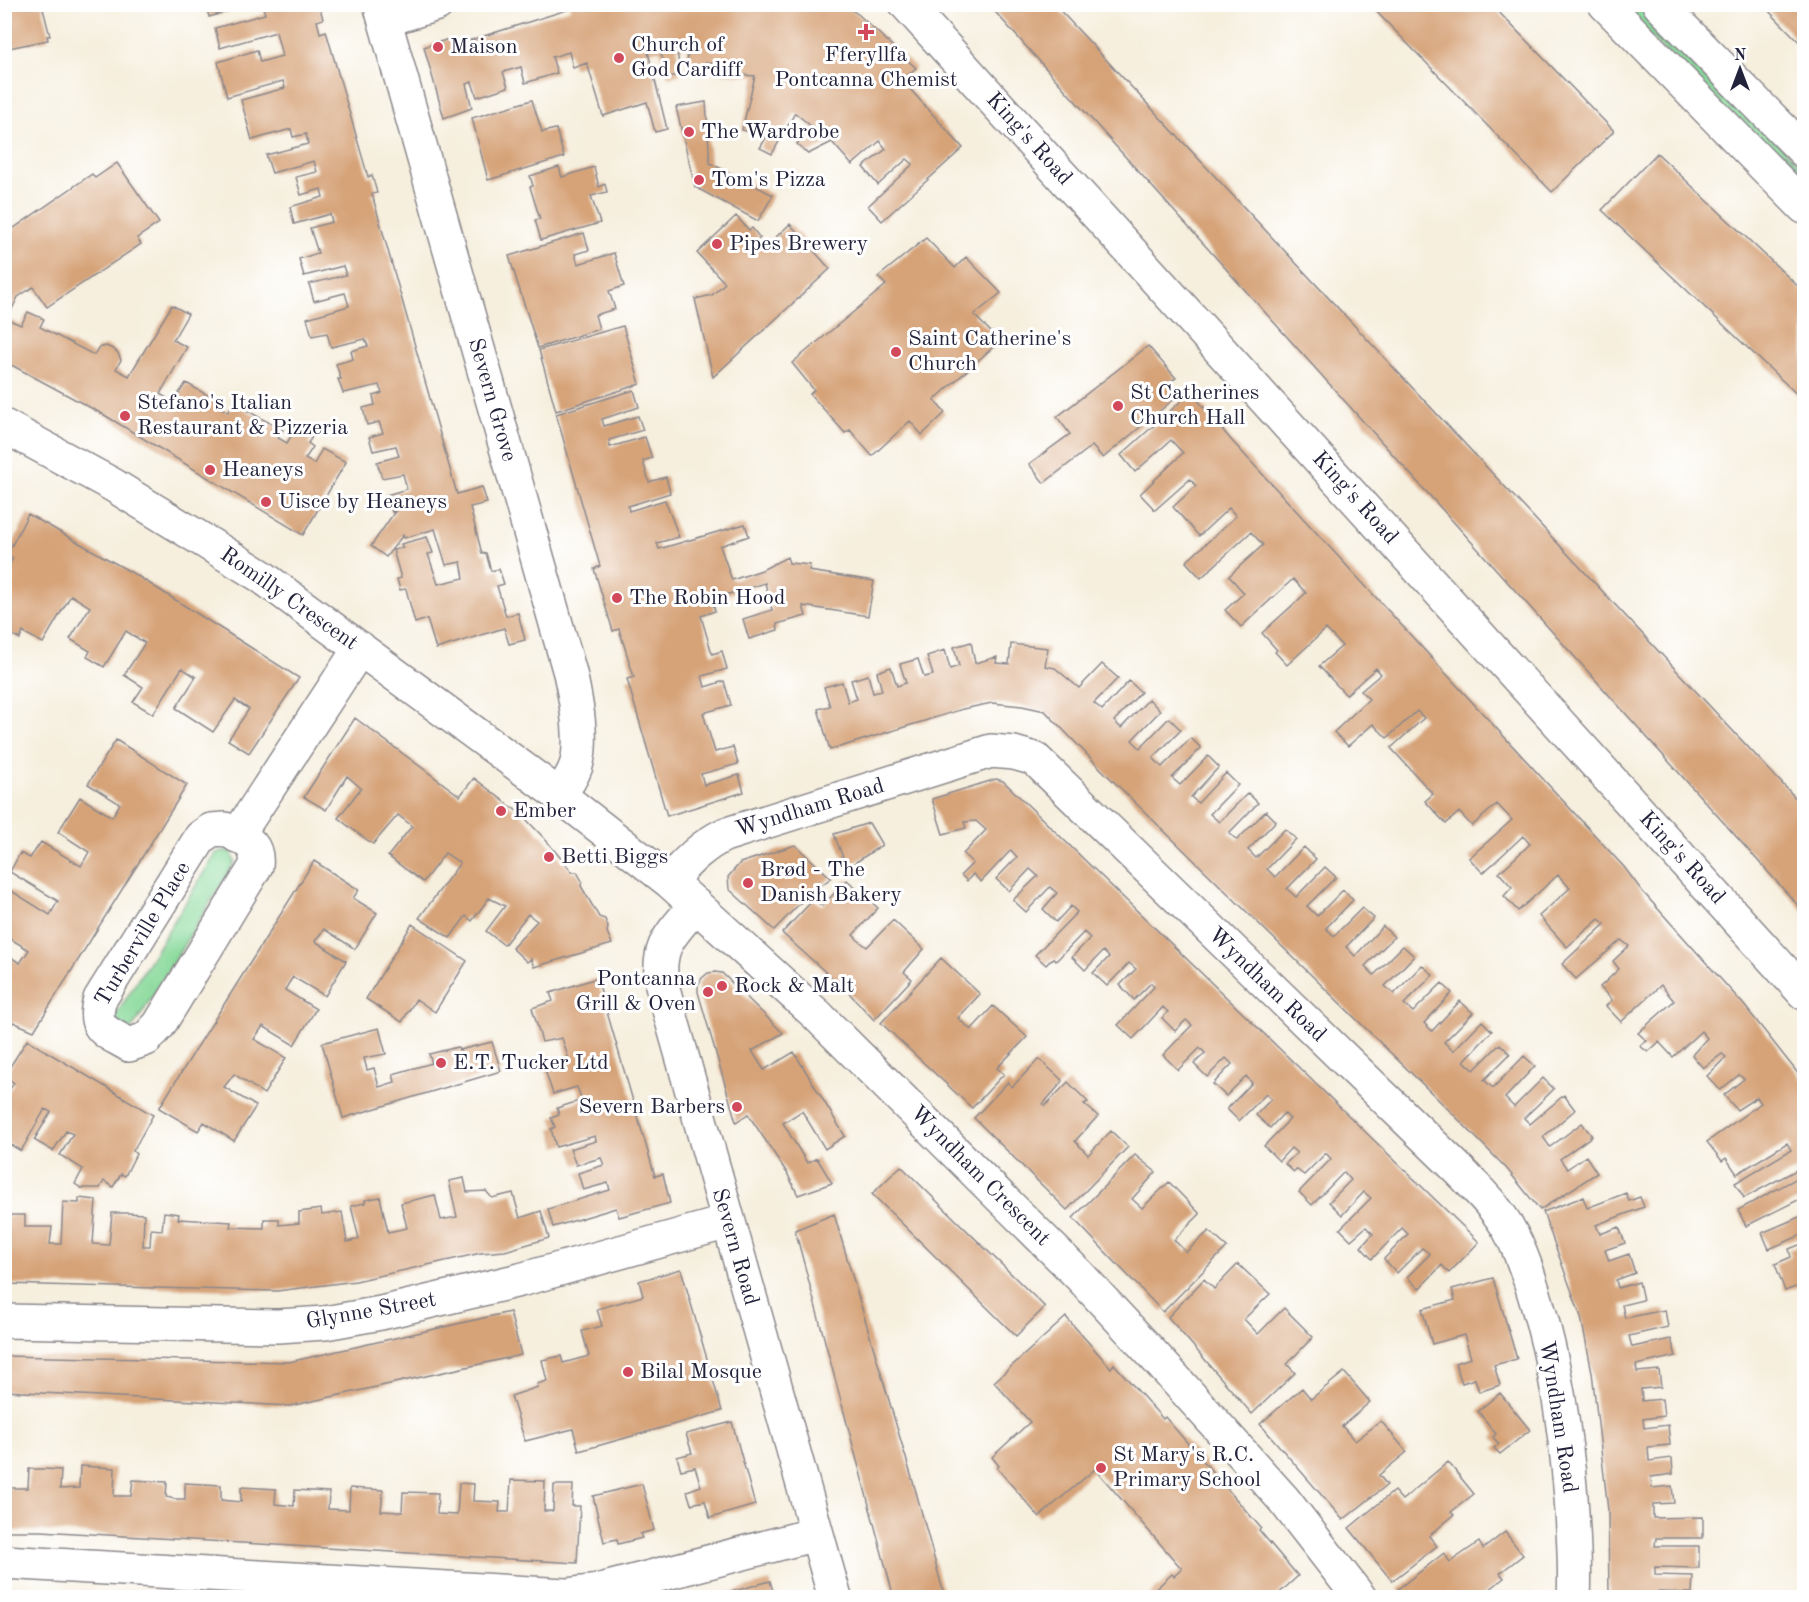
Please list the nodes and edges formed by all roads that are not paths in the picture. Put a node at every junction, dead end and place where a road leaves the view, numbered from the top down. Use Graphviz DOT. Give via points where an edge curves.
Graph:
graph roads {
  1 [pos="437,4"];
  2 [pos="906,4"];
  3 [pos="1605,4"];
  4 [pos="1659,4"];
  5 [pos="382,12"];
  6 [pos="1804,151"];
  7 [pos="1804,207"];
  8 [pos="4,426"];
  9 [pos="360,648"];
  10 [pos="559,795"];
  11 [pos="237,836"];
  12 [pos="669,881"];
  13 [pos="696,905"];
  14 [pos="1804,993"];
  15 [pos="728,1222"];
  16 [pos="4,1321"];
  17 [pos="816,1534"];
  18 [pos="4,1562"];
  19 [pos="835,1598"];
  20 [pos="1360,1598"];
  21 [pos="1574,1598"];
  1 -- 5 [label="street"];
  2 -- 14 [label="street, King's Road"];
  3 -- 7 [label="street"];
  4 -- 6 [label="street"];
  5 -- 10 [label="street, Severn Grove" via="574,689 578,755 571,779"];
  8 -- 9 [label="street, Romilly Crescent" via="206,541"];
  9 -- 10 [label="street, Romilly Crescent"];
  9 -- 11 [label="street"];
  10 -- 12 [label="street, Wyndham Crescent"];
  11 -- 11 [label="street, Turberville Place" via="253,844 256,866 159,1025 146,1039 129,1045 102,1029 96,1015 100,999 201,837 212,830 225,829"];
  12 -- 13 [label="street, Wyndham Crescent"];
  12 -- 21 [label="street, Wyndham Road" via="696,852 723,835 992,751 1035,759 1461,1172 1508,1228 1532,1286 1557,1380 1566,1442"];
  13 -- 15 [label="street, Severn Road" via="662,948 659,967"];
  13 -- 20 [label="street, Wyndham Crescent" via="826,1023 1079,1275 1284,1500"];
  15 -- 16 [label="street, Glynne Street" via="520,1280 325,1323 278,1326"];
  15 -- 17 [label="street, Severn Road"];
  17 -- 18 [label="street" via="597,1591 566,1595"];
  17 -- 19 [label="street, Severn Road"];
}
